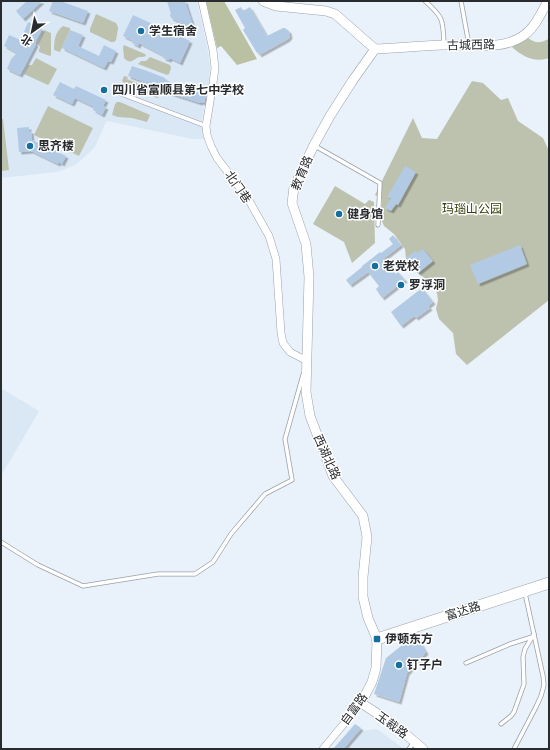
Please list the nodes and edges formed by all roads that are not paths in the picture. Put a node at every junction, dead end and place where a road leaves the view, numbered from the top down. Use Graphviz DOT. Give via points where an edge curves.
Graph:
graph roads {
  1 [pos="202,1"];
  2 [pos="263,1"];
  3 [pos="425,1"];
  4 [pos="461,1"];
  5 [pos="548,1"];
  6 [pos="444,45"];
  7 [pos="469,45"];
  8 [pos="375,49"];
  9 [pos="119,93"];
  10 [pos="206,126"];
  11 [pos="314,145"];
  12 [pos="378,225"];
  13 [pos="307,361"];
  14 [pos="1,542"];
  15 [pos="549,583"];
  16 [pos="524,591"];
  17 [pos="533,635"];
  18 [pos="377,639"];
  19 [pos="466,663"];
  20 [pos="361,703"];
  21 [pos="501,724"];
  22 [pos="412,745"];
  23 [pos="323,749"];
  24 [pos="423,749"];
  25 [pos="514,749"];
  1 -- 10 [label="street, 北门巷" via="215,68"];
  2 -- 8 [label="street" via="276,6 335,14"];
  3 -- 6 [label="lane" via="440,16"];
  4 -- 7 [label="lane"];
  5 -- 7 [label="street, 古城西路" via="535,24 524,36 496,46"];
  6 -- 7 [label="street, 古城西路"];
  6 -- 8 [label="street, 古城西路"];
  8 -- 11 [label="street, 教育路" via="330,116"];
  9 -- 10 [label="lane"];
  10 -- 13 [label="street, 北门巷" via="217,158 247,197 269,236 276,259 283,343 290,352"];
  11 -- 12 [label="lane" via="380,183"];
  11 -- 13 [label="street, 教育路" via="294,187 292,203 306,244 309,277"];
  13 -- 14 [label="lane" via="285,439 292,480 266,494 232,534 213,562 196,574 158,574 83,586 38,565"];
  13 -- 18 [label="street, 西湖北路" via="306,392 310,416 333,476 363,516 367,537 363,597"];
  15 -- 16 [label="main road, 富达路"];
  16 -- 17 [label="lane"];
  16 -- 18 [label="main road, 富达路"];
  17 -- 19 [label="lane"];
  17 -- 21 [label="lane" via="523,657 524,684 514,712"];
  17 -- 25 [label="lane" via="544,685 536,707"];
  18 -- 20 [label="street, 自富路" via="376,668"];
  20 -- 22 [label="street, 玉裁路" via="395,725"];
  20 -- 23 [label="street, 自富路"];
  22 -- 24 [label="street, 玉裁路"];
}
